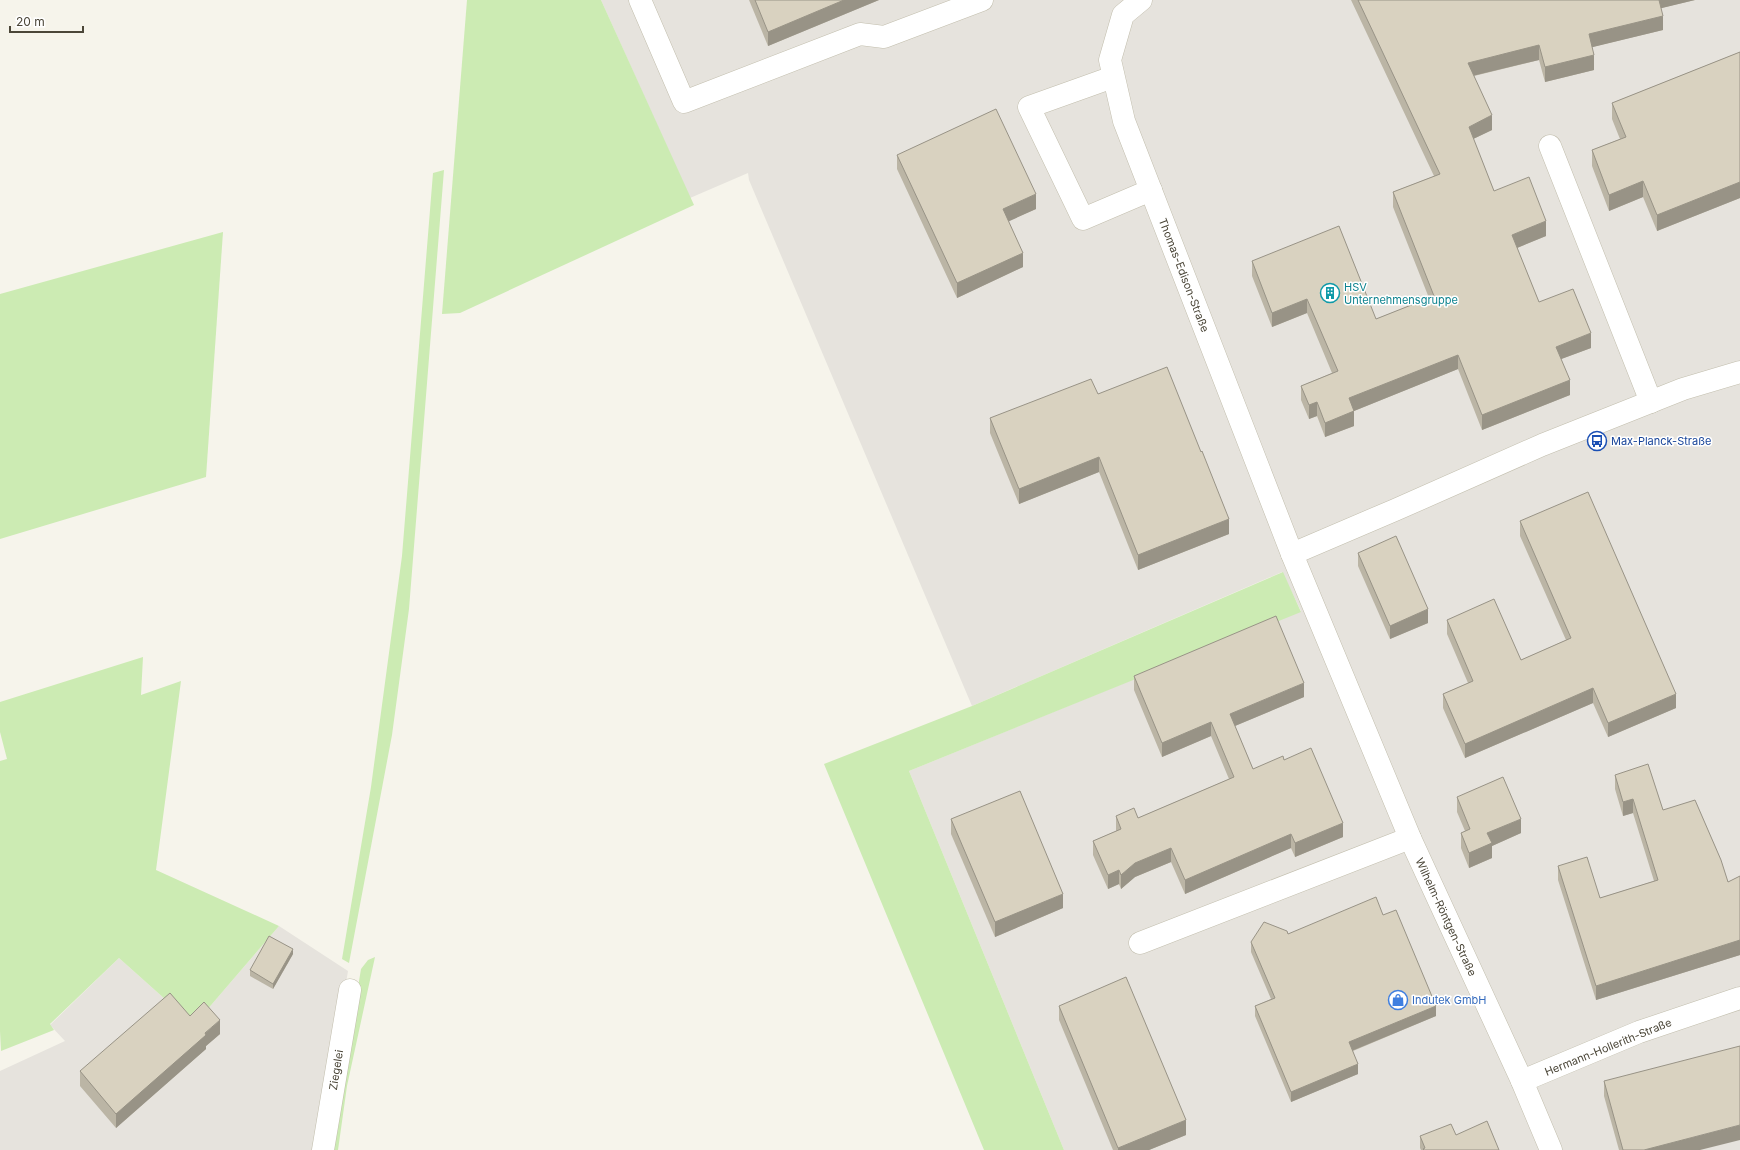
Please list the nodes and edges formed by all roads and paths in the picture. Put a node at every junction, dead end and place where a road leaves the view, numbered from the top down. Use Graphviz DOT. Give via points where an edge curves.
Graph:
graph roads {
  1 [pos="640,0"];
  2 [pos="982,0"];
  3 [pos="1141,0"];
  4 [pos="1114,77"];
  5 [pos="1550,146"];
  6 [pos="1151,190"];
  7 [pos="1740,372"];
  8 [pos="1651,402"];
  9 [pos="1292,554"];
  10 [pos="1410,838"];
  11 [pos="1140,943"];
  12 [pos="350,990"];
  13 [pos="1740,998"];
  14 [pos="1522,1081"];
  15 [pos="323,1150"];
  16 [pos="1551,1150"];
  1 -- 2 [label="street" via="684,102 860,34 884,37"];
  3 -- 4 [label="street, Thomas-Edison-Straße" via="1123,15 1110,60"];
  4 -- 6 [label="street, Thomas-Edison-Straße" via="1124,121"];
  4 -- 6 [label="street" via="1029,107 1083,219"];
  5 -- 8 [label="street"];
  6 -- 9 [label="street, Thomas-Edison-Straße"];
  7 -- 8 [label="street" via="1683,389"];
  8 -- 9 [label="street" via="1542,445"];
  9 -- 10 [label="street, Wilhelm-Röntgen-Straße"];
  10 -- 11 [label="street"];
  10 -- 14 [label="street, Wilhelm-Röntgen-Straße"];
  12 -- 15 [label="street, Ziegelei"];
  13 -- 14 [label="street, Hermann-Hollerith-Straße" via="1639,1032"];
  14 -- 16 [label="street, Wilhelm-Röntgen-Straße"];
}
